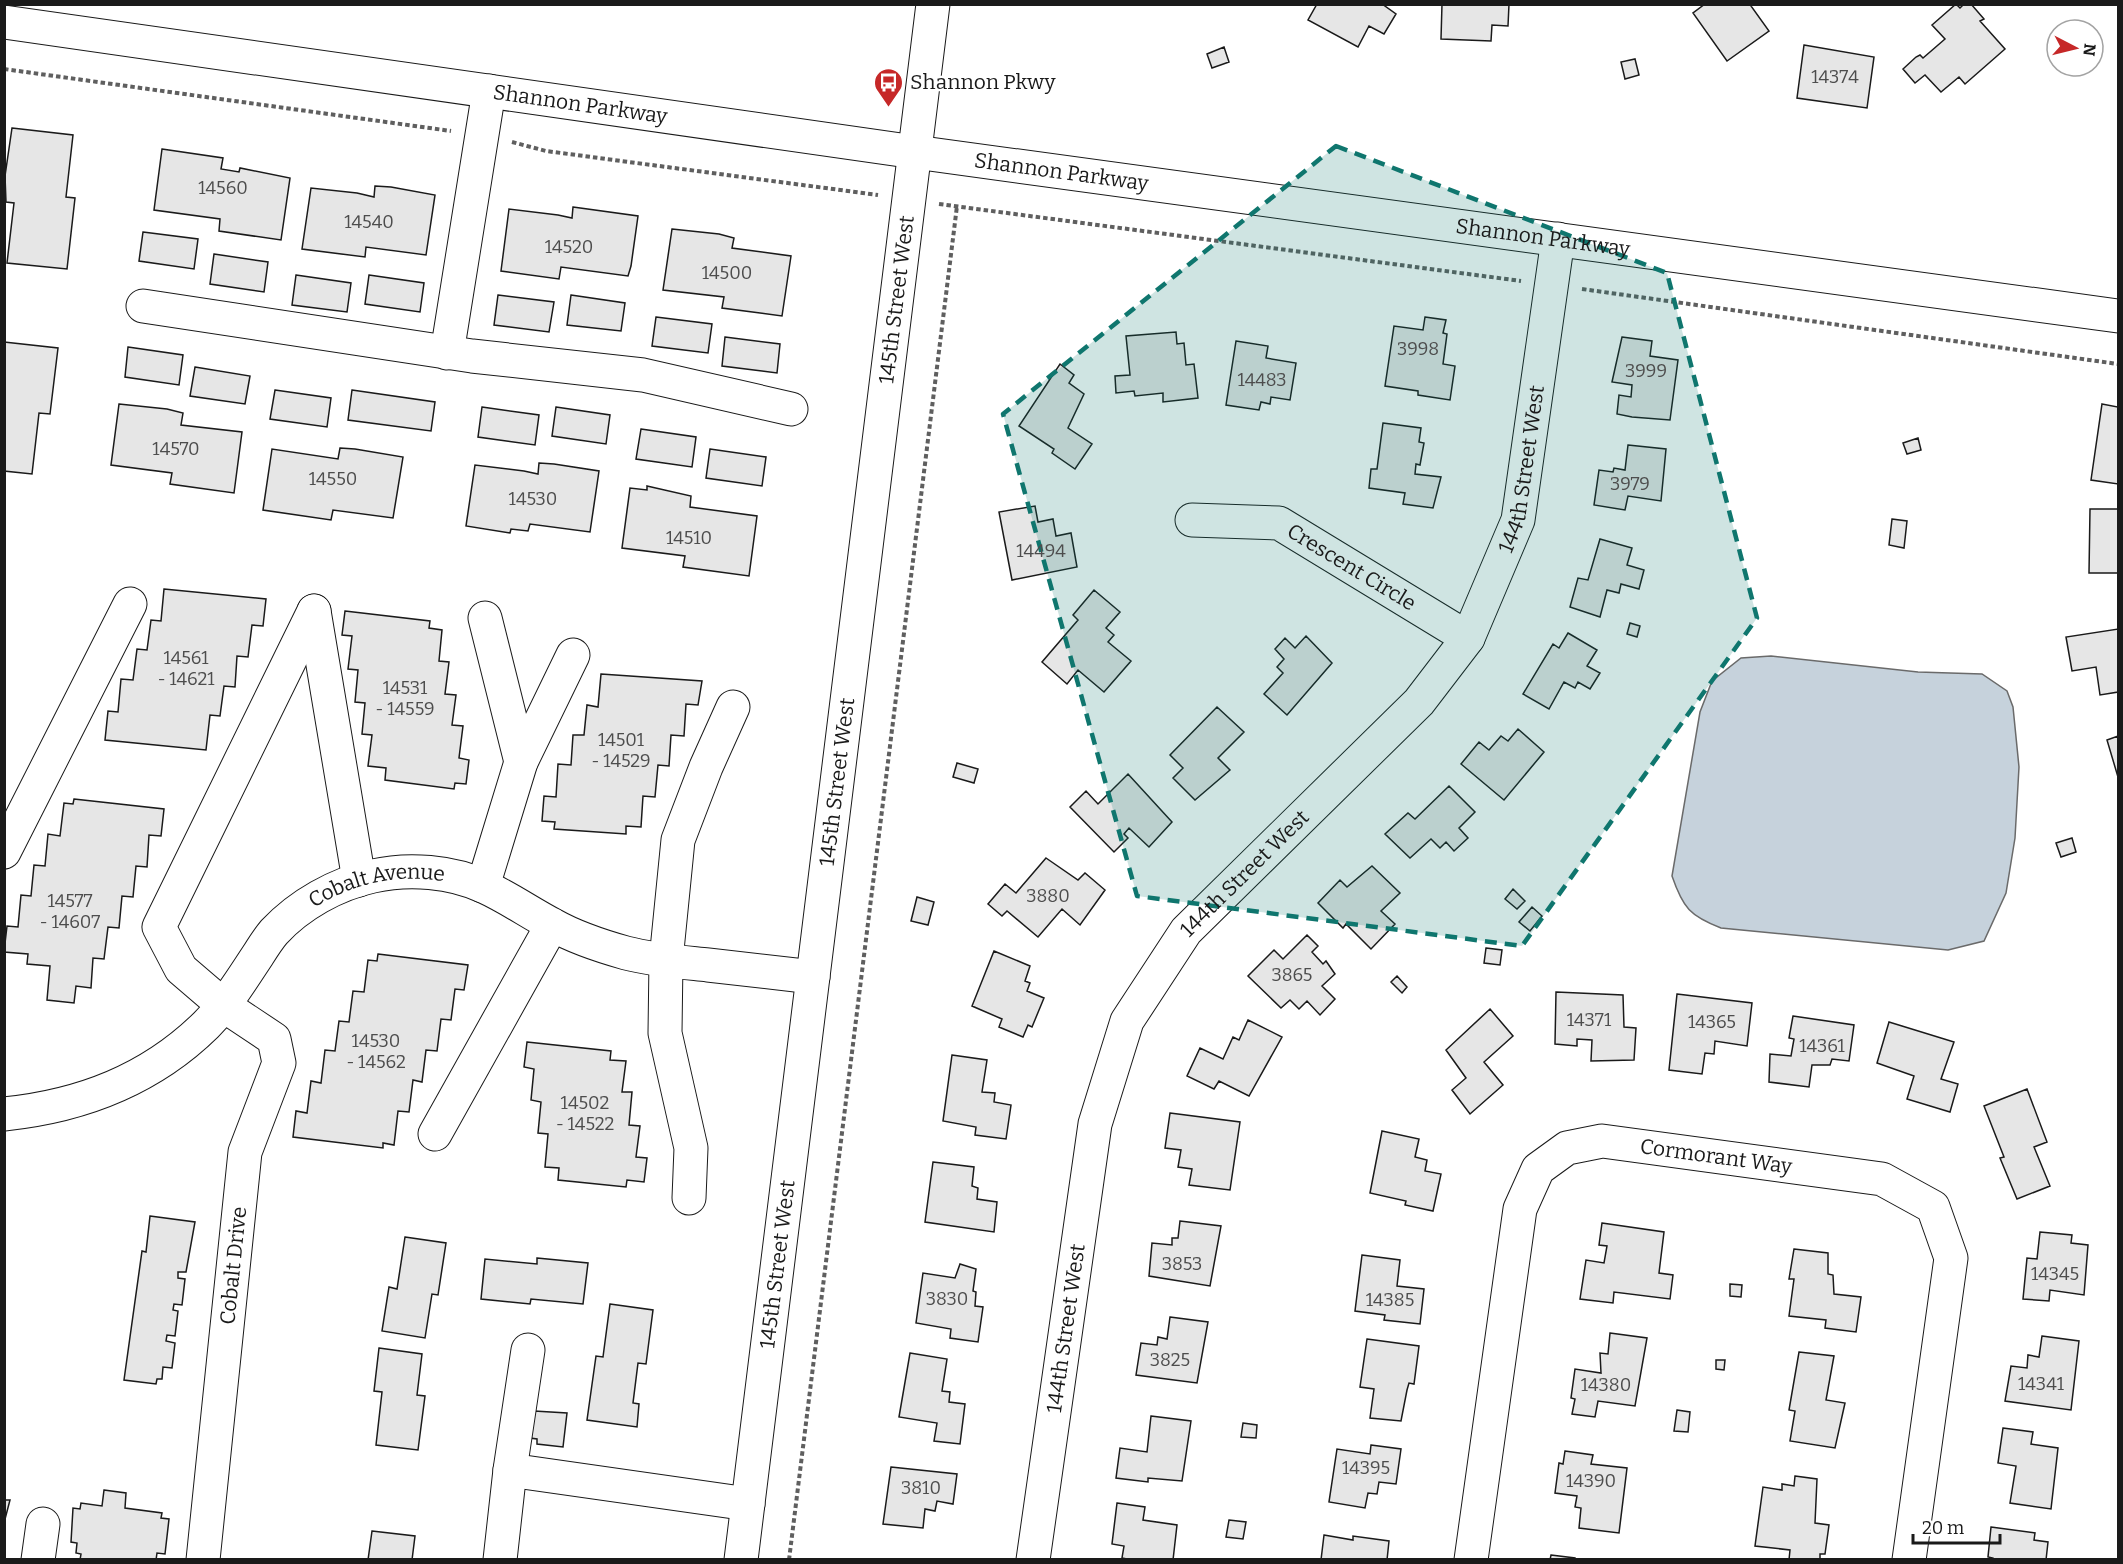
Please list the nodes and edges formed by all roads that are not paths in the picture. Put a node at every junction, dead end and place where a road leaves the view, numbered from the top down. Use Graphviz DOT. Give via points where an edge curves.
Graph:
graph roads {
  1 [pos="933,4"];
  2 [pos="4,22"];
  3 [pos="489,92"];
  4 [pos="915,152"];
  5 [pos="1558,239"];
  6 [pos="143,306"];
  7 [pos="2118,316"];
  8 [pos="447,353"];
  9 [pos="791,409"];
  10 [pos="1192,520"];
  11 [pos="130,604"];
  12 [pos="485,618"];
  13 [pos="1468,638"];
  14 [pos="573,655"];
  15 [pos="733,706"];
  16 [pos="521,762"];
  17 [pos="4,852"];
  18 [pos="359,880"];
  19 [pos="483,886"];
  20 [pos="552,925"];
  21 [pos="666,960"];
  22 [pos="813,977"];
  23 [pos="223,1005"];
  24 [pos="4,1114"];
  25 [pos="435,1134"];
  26 [pos="689,1198"];
  27 [pos="528,1350"];
  28 [pos="510,1470"];
  29 [pos="748,1504"];
  30 [pos="43,1524"];
  31 [pos="38,1560"];
  32 [pos="203,1560"];
  33 [pos="500,1560"];
  34 [pos="741,1560"];
  35 [pos="1034,1560"];
  36 [pos="1471,1560"];
  37 [pos="1909,1560"];
  1 -- 4 [label="street, 145th Street West"];
  2 -- 3 [label="street, Shannon Parkway"];
  3 -- 4 [label="street, Shannon Parkway"];
  3 -- 8 [label="street"];
  4 -- 5 [label="street, Shannon Parkway"];
  4 -- 22 [label="street, 145th Street West"];
  5 -- 7 [label="street, Shannon Parkway"];
  5 -- 13 [label="street, 144th Street West" via="1518,520"];
  6 -- 8 [label="street"];
  8 -- 9 [label="street" via="643,375"];
  10 -- 13 [label="street, Crescent Circle" via="1279,523"];
  11 -- 17 [label="street"];
  12 -- 16 [label="street"];
  13 -- 35 [label="street, 144th Street West" via="1419,702 1186,932 1127,1021 1095,1124"];
  14 -- 16 [label="street"];
  15 -- 21 [label="street" via="678,840"];
  16 -- 19 [label="street"];
  18 -- 19 [label="street, Cobalt Avenue" via="408,871 447,875"];
  18 -- 23 [label="street, Cobalt Avenue" via="303,907 273,933"];
  18 -- 23 [label="street, Cobalt Drive" via="314,611 159,927 181,969"];
  19 -- 20 [label="street, Cobalt Avenue"];
  20 -- 21 [label="street, Cobalt Avenue" via="587,941"];
  20 -- 25 [label="street"];
  21 -- 22 [label="street, Cobalt Avenue"];
  21 -- 26 [label="street" via="666,1033 691,1148"];
  22 -- 29 [label="street, 145th Street West"];
  23 -- 24 [label="street, Cobalt Avenue" via="176,1050 110,1090 74,1103"];
  23 -- 32 [label="street, Cobalt Drive" via="274,1039 279,1063 245,1152"];
  27 -- 28 [label="street"];
  28 -- 29 [label="street"];
  28 -- 33 [label="street"];
  29 -- 34 [label="street, 145th Street West"];
  30 -- 31 [label="street"];
  36 -- 37 [label="street, Cormorant Way" via="1520,1209 1538,1169 1567,1148 1602,1141 1882,1179 1933,1207 1951,1258"];
}
